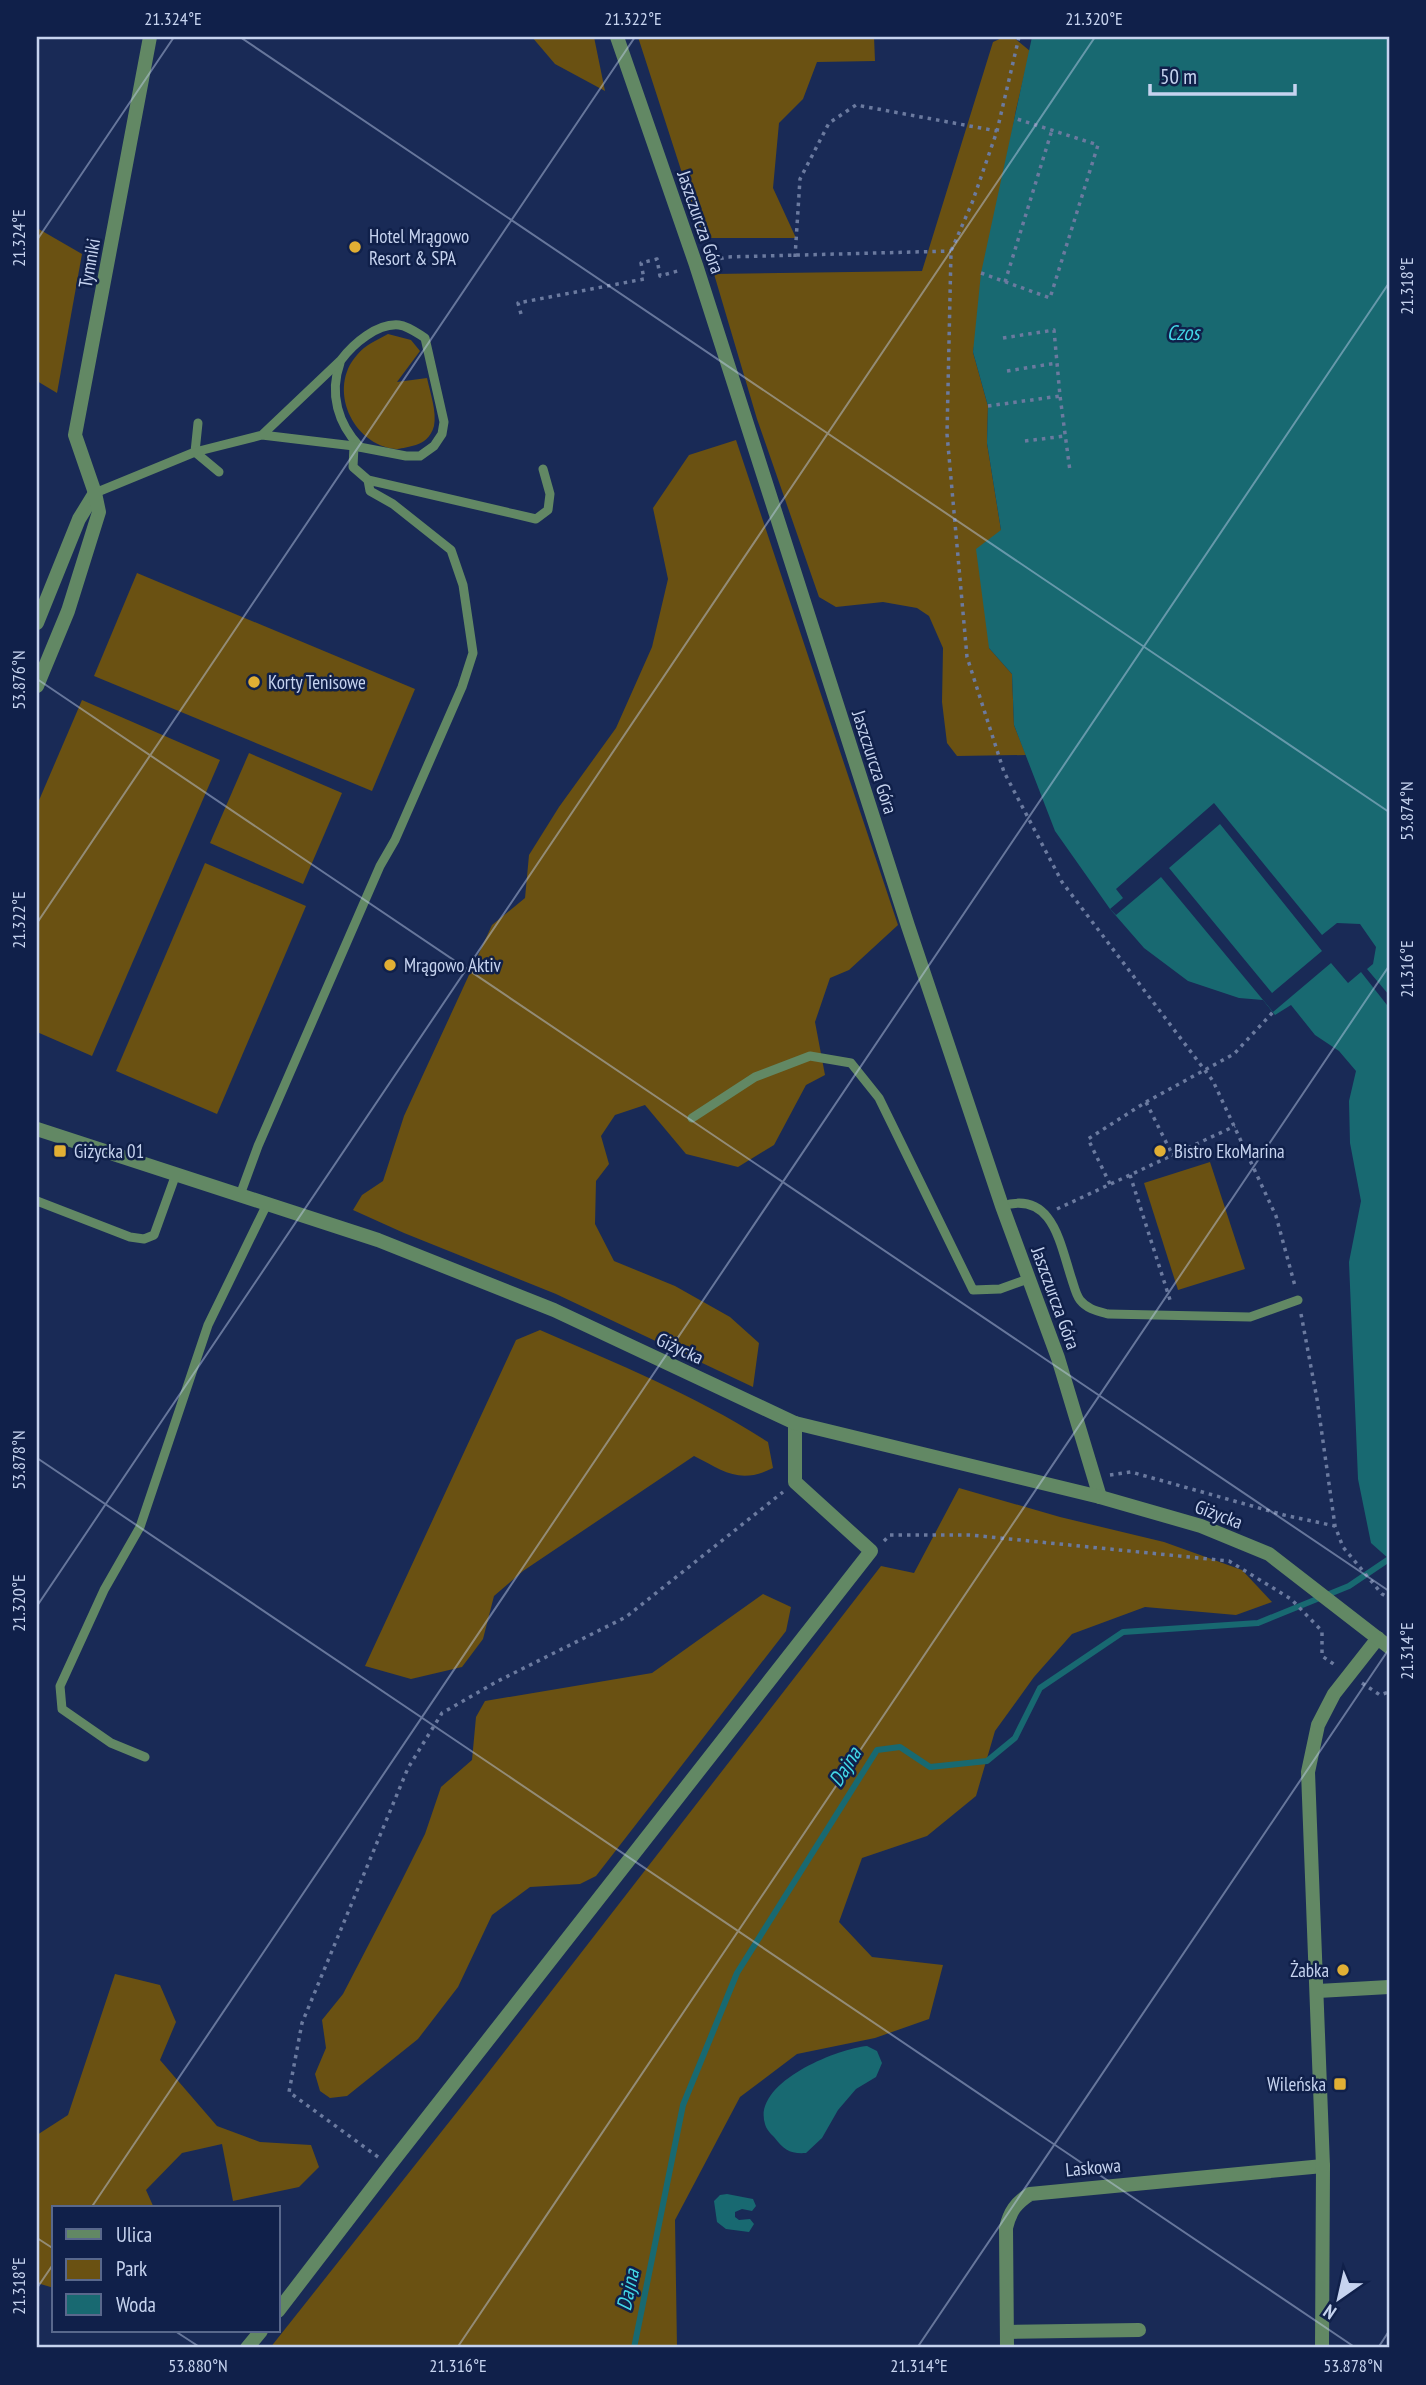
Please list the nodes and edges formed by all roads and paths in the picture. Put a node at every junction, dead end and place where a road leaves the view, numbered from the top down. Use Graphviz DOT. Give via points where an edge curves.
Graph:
graph roads {
  1 [pos="150,37"];
  2 [pos="617,37"];
  3 [pos="1019,37"];
  4 [pos="1014,118"];
  5 [pos="1052,130"];
  6 [pos="997,131"];
  7 [pos="951,251"];
  8 [pos="726,257"];
  9 [pos="794,257"];
  10 [pos="674,272"];
  11 [pos="981,273"];
  12 [pos="1005,282"];
  13 [pos="521,314"];
  14 [pos="1003,338"];
  15 [pos="341,360"];
  16 [pos="1057,363"];
  17 [pos="1007,371"];
  18 [pos="1060,396"];
  19 [pos="988,406"];
  20 [pos="198,423"];
  21 [pos="262,435"];
  22 [pos="1065,436"];
  23 [pos="1025,441"];
  24 [pos="357,447"];
  25 [pos="195,452"];
  26 [pos="543,469"];
  27 [pos="1070,471"];
  28 [pos="219,472"];
  29 [pos="368,480"];
  30 [pos="95,494"];
  31 [pos="37,623"];
  32 [pos="37,686"];
  33 [pos="1273,1012"];
  34 [pos="1205,1070"];
  35 [pos="1146,1102"];
  36 [pos="692,1118"];
  37 [pos="1235,1126"];
  38 [pos="37,1129"];
  39 [pos="1173,1156"];
  40 [pos="176,1174"];
  41 [pos="1130,1175"];
  42 [pos="1110,1184"];
  43 [pos="240,1195"];
  44 [pos="37,1201"];
  45 [pos="267,1204"];
  46 [pos="1002,1206"];
  47 [pos="1045,1214"];
  48 [pos="1028,1279"];
  49 [pos="1298,1300"];
  50 [pos="1175,1315"];
  51 [pos="795,1423"];
  52 [pos="1108,1475"];
  53 [pos="795,1482"];
  54 [pos="1100,1497"];
  55 [pos="871,1552"];
  56 [pos="1389,1598"];
  57 [pos="1384,1642"];
  58 [pos="1349,1675"];
  59 [pos="1389,1692"];
  60 [pos="145,1757"];
  61 [pos="1389,1987"];
  62 [pos="1318,1991"];
  63 [pos="390,2165"];
  64 [pos="1323,2166"];
  65 [pos="280,2308"];
  66 [pos="1139,2330"];
  67 [pos="260,2332"];
  68 [pos="1007,2332"];
  69 [pos="247,2348"];
  70 [pos="1007,2348"];
  71 [pos="1322,2348"];
  1 -- 30 [label="street, Tymniki" via="75,435"];
  2 -- 46 [label="street, Jaszczurcza Góra" via="696,265 860,781"];
  3 -- 6 [label="path"];
  4 -- 5 [label="path"];
  5 -- 12 [label="path"];
  5 -- 12 [label="path" via="1098,145 1050,298"];
  6 -- 7 [label="path"];
  6 -- 9 [label="path" via="856,105 829,123 800,179"];
  7 -- 9 [label="path"];
  7 -- 34 [label="path" via="947,435 967,657 1004,772 1062,882"];
  8 -- 9 [label="path"];
  10 -- 13 [label="path" via="660,276 657,259 641,262 644,279 518,303"];
  11 -- 12 [label="path"];
  14 -- 16 [label="path" via="1054,330"];
  15 -- 21 [label="lane"];
  15 -- 24 [label="lane" via="334,390 339,416"];
  15 -- 24 [label="lane" via="351,347 383,328 398,325 413,330 425,338 444,422 434,446 421,456"];
  16 -- 17 [label="path"];
  16 -- 18 [label="path"];
  18 -- 19 [label="path"];
  18 -- 22 [label="path"];
  20 -- 25 [label="lane"];
  21 -- 24 [label="lane"];
  21 -- 25 [label="lane"];
  22 -- 23 [label="path"];
  22 -- 27 [label="path"];
  24 -- 29 [label="lane" via="353,467"];
  25 -- 28 [label="lane"];
  25 -- 30 [label="lane"];
  26 -- 29 [label="lane" via="550,494 548,510 537,519"];
  29 -- 43 [label="lane" via="370,491 451,550 463,585 473,653"];
  30 -- 31 [label="street" via="79,519"];
  30 -- 32 [label="street, Tymniki" via="99,512 68,611"];
  33 -- 34 [label="path" via="1234,1054"];
  34 -- 35 [label="path"];
  35 -- 39 [label="path"];
  35 -- 42 [label="path" via="1088,1139"];
  36 -- 48 [label="lane" via="755,1077 810,1056 851,1063 879,1098 973,1290 1000,1289"];
  37 -- 39 [label="path"];
  38 -- 40 [label="street, Giżycka"];
  39 -- 41 [label="path"];
  40 -- 43 [label="street, Giżycka"];
  40 -- 44 [label="lane" via="154,1234 144,1240"];
  41 -- 42 [label="path"];
  41 -- 50 [label="path"];
  42 -- 47 [label="path"];
  43 -- 45 [label="street, Giżycka"];
  45 -- 51 [label="street, Giżycka" via="379,1240 554,1310"];
  45 -- 60 [label="lane" via="208,1325 140,1527 104,1590 60,1686 62,1709 111,1743"];
  46 -- 47 [label="lane" via="1016,1202 1040,1208"];
  46 -- 48 [label="street, Jaszczurcza Góra"];
  47 -- 50 [label="lane" via="1053,1223 1078,1299 1090,1309 1108,1314"];
  48 -- 54 [label="street, Jaszczurcza Góra" via="1058,1358"];
  49 -- 50 [label="lane" via="1250,1317"];
  51 -- 53 [label="street"];
  51 -- 54 [label="street, Giżycka"];
  52 -- 56 [label="path" via="1131,1472 1335,1526 1357,1565"];
  53 -- 55 [label="street"];
  53 -- 63 [label="path" via="626,1617 442,1713 408,1768 302,2023 289,2092"];
  54 -- 57 [label="street, Giżycka" via="1201,1526 1269,1555"];
  55 -- 58 [label="path" via="890,1535 970,1535 1229,1561 1291,1599 1322,1631 1322,1656"];
  55 -- 63 [label="street"];
  57 -- 58 [label="street"];
  58 -- 59 [label="path" via="1380,1695"];
  58 -- 62 [label="street" via="1318,1725 1308,1772"];
  61 -- 62 [label="street"];
  62 -- 64 [label="street"];
  63 -- 65 [label="street"];
  64 -- 68 [label="street, Laskowa" via="1030,2194 1009,2213 1006,2228"];
  64 -- 71 [label="street"];
  66 -- 68 [label="street"];
  67 -- 69 [label="street"];
  68 -- 70 [label="street, Laskowa"];
}
